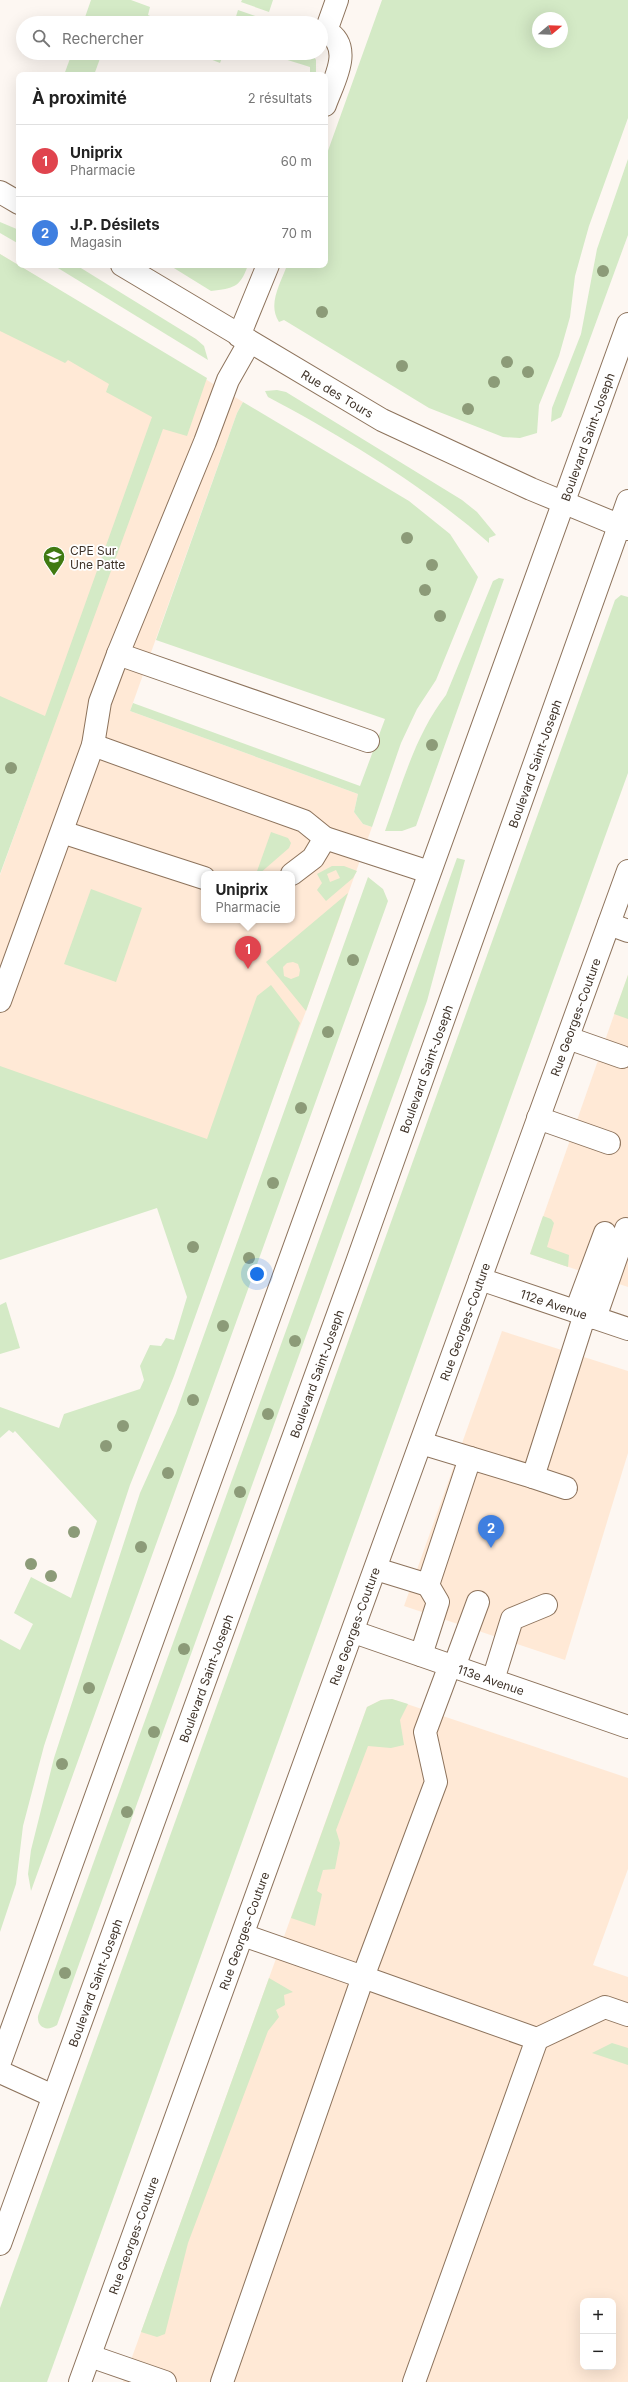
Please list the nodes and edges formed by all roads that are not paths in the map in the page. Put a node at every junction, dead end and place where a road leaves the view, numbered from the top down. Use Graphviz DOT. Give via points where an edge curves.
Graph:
graph roads {
  1 [pos="337,0"];
  2 [pos="328,25"];
  3 [pos="328,32"];
  4 [pos="328,95"];
  5 [pos="0,192"];
  6 [pos="16,201"];
  7 [pos="127,268"];
  8 [pos="267,268"];
  9 [pos="628,324"];
  10 [pos="244,339"];
  11 [pos="628,501"];
  12 [pos="563,503"];
  13 [pos="624,527"];
  14 [pos="118,654"];
  15 [pos="368,741"];
  16 [pos="93,745"];
  17 [pos="62,832"];
  18 [pos="325,838"];
  19 [pos="628,871"];
  20 [pos="295,872"];
  21 [pos="429,872"];
  22 [pos="201,877"];
  23 [pos="619,928"];
  24 [pos="0,1001"];
  25 [pos="568,1038"];
  26 [pos="622,1057"];
  27 [pos="538,1118"];
  28 [pos="609,1143"];
  29 [pos="626,1229"];
  30 [pos="604,1233"];
  31 [pos="480,1279"];
  32 [pos="585,1314"];
  33 [pos="628,1329"];
  34 [pos="421,1443"];
  35 [pos="470,1458"];
  36 [pos="533,1477"];
  37 [pos="566,1488"];
  38 [pos="376,1569"];
  39 [pos="428,1585"];
  40 [pos="478,1602"];
  41 [pos="546,1605"];
  42 [pos="354,1632"];
  43 [pos="421,1655"];
  44 [pos="452,1666"];
  45 [pos="493,1680"];
  46 [pos="628,1727"];
  47 [pos="243,1935"];
  48 [pos="363,1977"];
  49 [pos="628,2014"];
  50 [pos="537,2039"];
  51 [pos="0,2062"];
  52 [pos="0,2072"];
  53 [pos="53,2096"];
  54 [pos="0,2244"];
  55 [pos="90,2356"];
  56 [pos="80,2382"];
  57 [pos="165,2382"];
  58 [pos="222,2382"];
  59 [pos="414,2382"];
  1 -- 2 [label="main road"];
  3 -- 4 [label="main road" via="339,43 341,53"];
  5 -- 6 [label="main road"];
  7 -- 10 [label="main road, Rue des Tours"];
  8 -- 10 [label="main road"];
  9 -- 12 [label="main road, Boulevard Saint-Joseph"];
  10 -- 12 [label="main road, Rue des Tours" via="382,420"];
  10 -- 14 [label="main road" via="205,442"];
  11 -- 13 [label="main road, Boulevard Saint-Joseph"];
  12 -- 13 [label="main road, Rue des Tours"];
  12 -- 21 [label="main road, Boulevard Saint-Joseph"];
  13 -- 53 [label="main road, Boulevard Saint-Joseph"];
  14 -- 15 [label="main road"];
  14 -- 16 [label="main road" via="100,702"];
  16 -- 17 [label="main road"];
  16 -- 18 [label="main road" via="304,821"];
  17 -- 22 [label="main road"];
  17 -- 24 [label="main road"];
  18 -- 20 [label="main road" via="314,858"];
  18 -- 21 [label="main road"];
  19 -- 23 [label="main road, Rue Georges-Couture"];
  21 -- 51 [label="main road, Boulevard Saint-Joseph"];
  23 -- 25 [label="main road, Rue Georges-Couture"];
  25 -- 26 [label="main road"];
  25 -- 27 [label="main road, Rue Georges-Couture"];
  27 -- 28 [label="main road"];
  27 -- 31 [label="main road, Rue Georges-Couture"];
  29 -- 32 [label="main road"];
  30 -- 32 [label="main road"];
  31 -- 32 [label="main road, 112e Avenue"];
  31 -- 34 [label="main road, Rue Georges-Couture"];
  32 -- 33 [label="main road, 112e Avenue"];
  32 -- 36 [label="main road"];
  34 -- 35 [label="main road"];
  34 -- 38 [label="main road, Rue Georges-Couture"];
  35 -- 36 [label="main road"];
  35 -- 39 [label="main road"];
  36 -- 37 [label="main road"];
  38 -- 39 [label="main road"];
  38 -- 42 [label="main road, Rue Georges-Couture"];
  39 -- 43 [label="main road" via="438,1602"];
  40 -- 44 [label="main road"];
  41 -- 45 [label="main road" via="512,1619"];
  42 -- 43 [label="main road, 113e Avenue"];
  42 -- 47 [label="main road, Rue Georges-Couture"];
  43 -- 44 [label="main road, 113e Avenue"];
  44 -- 45 [label="main road, 113e Avenue"];
  44 -- 48 [label="main road" via="424,1732 436,1782"];
  45 -- 46 [label="main road, 113e Avenue"];
  47 -- 48 [label="main road"];
  47 -- 55 [label="main road, Rue Georges-Couture"];
  48 -- 50 [label="main road"];
  48 -- 58 [label="main road"];
  49 -- 50 [label="main road" via="605,2007"];
  50 -- 59 [label="main road"];
  52 -- 53 [label="main road"];
  53 -- 54 [label="main road, Boulevard Saint-Joseph"];
  55 -- 56 [label="main road, Rue Georges-Couture"];
  55 -- 57 [label="main road"];
}
